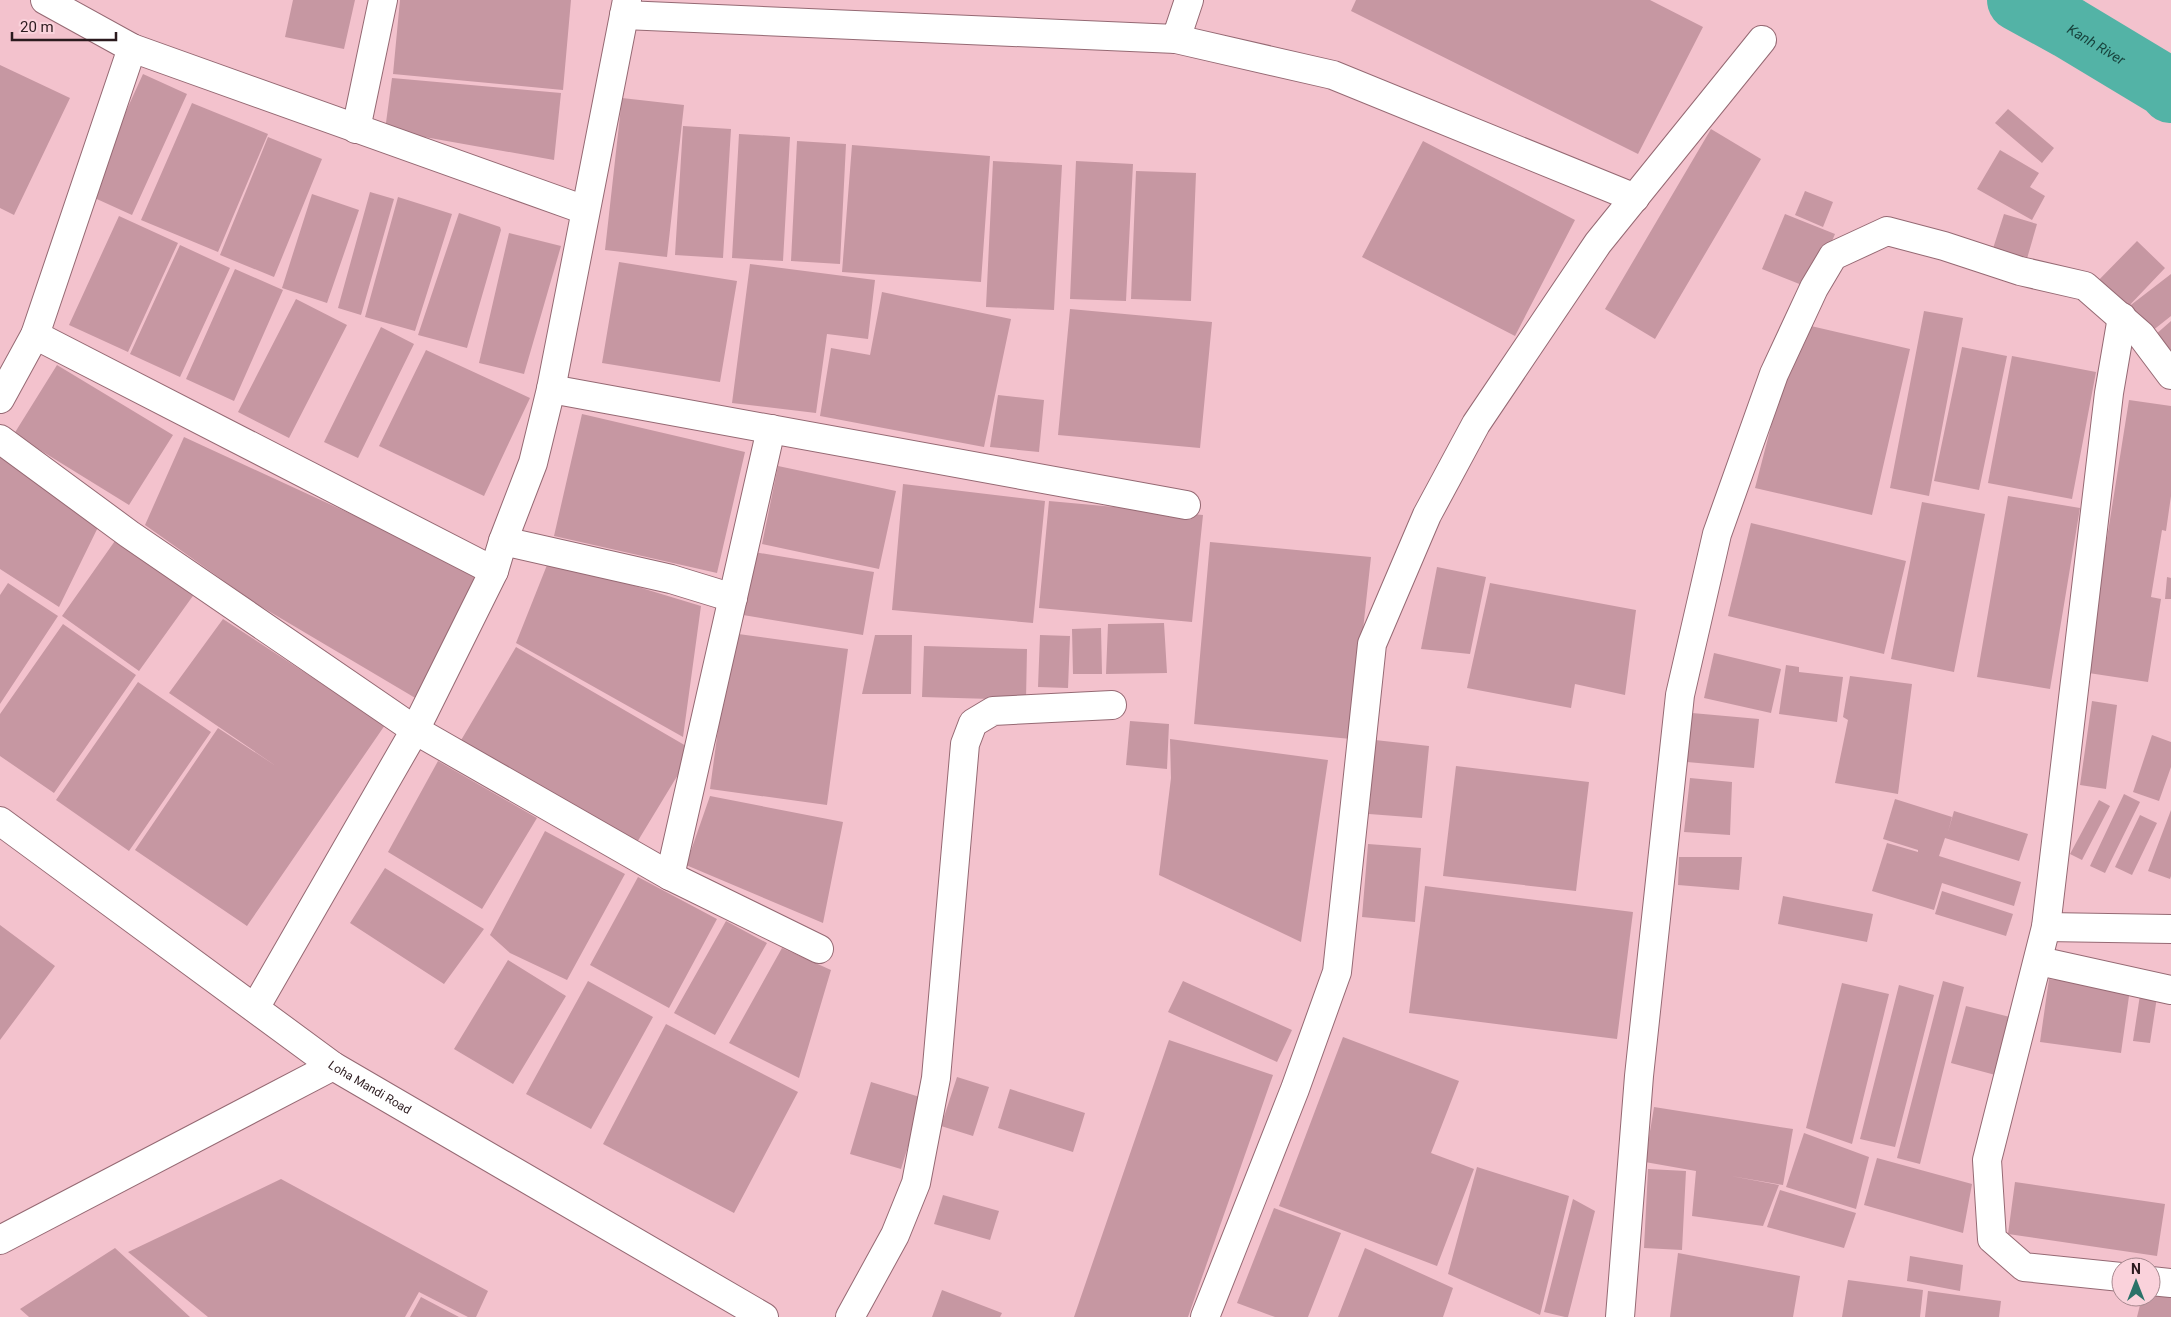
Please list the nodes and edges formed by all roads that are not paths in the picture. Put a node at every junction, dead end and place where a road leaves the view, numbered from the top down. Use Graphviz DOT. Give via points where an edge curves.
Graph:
graph roads {
  1 [pos="45,0"];
  2 [pos="383,0"];
  3 [pos="1189,0"];
  4 [pos="626,8"];
  5 [pos="1176,39"];
  6 [pos="1762,40"];
  7 [pos="132,48"];
  8 [pos="356,129"];
  9 [pos="1635,198"];
  10 [pos="585,210"];
  11 [pos="2122,318"];
  12 [pos="35,335"];
  13 [pos="2171,374"];
  14 [pos="552,389"];
  15 [pos="0,399"];
  16 [pos="771,429"];
  17 [pos="0,439"];
  18 [pos="1186,504"];
  19 [pos="503,541"];
  20 [pos="494,571"];
  21 [pos="733,598"];
  22 [pos="1112,705"];
  23 [pos="415,730"];
  24 [pos="0,821"];
  25 [pos="670,876"];
  26 [pos="2046,927"];
  27 [pos="2171,929"];
  28 [pos="819,949"];
  29 [pos="2038,961"];
  30 [pos="2171,990"];
  31 [pos="255,1008"];
  32 [pos="333,1066"];
  33 [pos="0,1240"];
  34 [pos="2111,1277"];
  35 [pos="764,1317"];
  36 [pos="850,1317"];
  37 [pos="1204,1317"];
  38 [pos="1620,1317"];
  1 -- 7 [label="street"];
  2 -- 8 [label="street"];
  3 -- 5 [label="street"];
  4 -- 5 [label="street"];
  4 -- 10 [label="street"];
  5 -- 9 [label="street" via="1332,75"];
  6 -- 9 [label="street"];
  7 -- 8 [label="street"];
  7 -- 12 [label="street"];
  8 -- 10 [label="street"];
  9 -- 37 [label="street" via="1598,243 1476,424 1427,516 1372,644 1337,972 1295,1089"];
  10 -- 14 [label="street"];
  11 -- 13 [label="street" via="2141,335"];
  11 -- 26 [label="street" via="2108,402"];
  11 -- 38 [label="street" via="2085,286 2020,271 1887,231 1833,256 1814,288 1774,374 1717,534 1680,695 1639,1076"];
  12 -- 15 [label="street"];
  12 -- 20 [label="street"];
  14 -- 16 [label="street"];
  14 -- 19 [label="street" via="533,463"];
  16 -- 18 [label="street"];
  16 -- 21 [label="street"];
  17 -- 23 [label="street" via="129,534"];
  19 -- 20 [label="street"];
  19 -- 21 [label="street" via="671,579"];
  20 -- 23 [label="street"];
  21 -- 25 [label="street"];
  22 -- 36 [label="street" via="993,711 973,723 965,744 936,1078 916,1183 895,1235"];
  23 -- 25 [label="street"];
  23 -- 31 [label="street"];
  24 -- 31 [label="street, Loha Mandi Road"];
  25 -- 28 [label="street"];
  26 -- 27 [label="street"];
  26 -- 29 [label="street"];
  29 -- 30 [label="street"];
  29 -- 34 [label="street" via="1987,1160 1992,1238 2024,1267"];
  31 -- 32 [label="street, Loha Mandi Road"];
  32 -- 33 [label="street"];
  32 -- 35 [label="street, Loha Mandi Road"];
}
